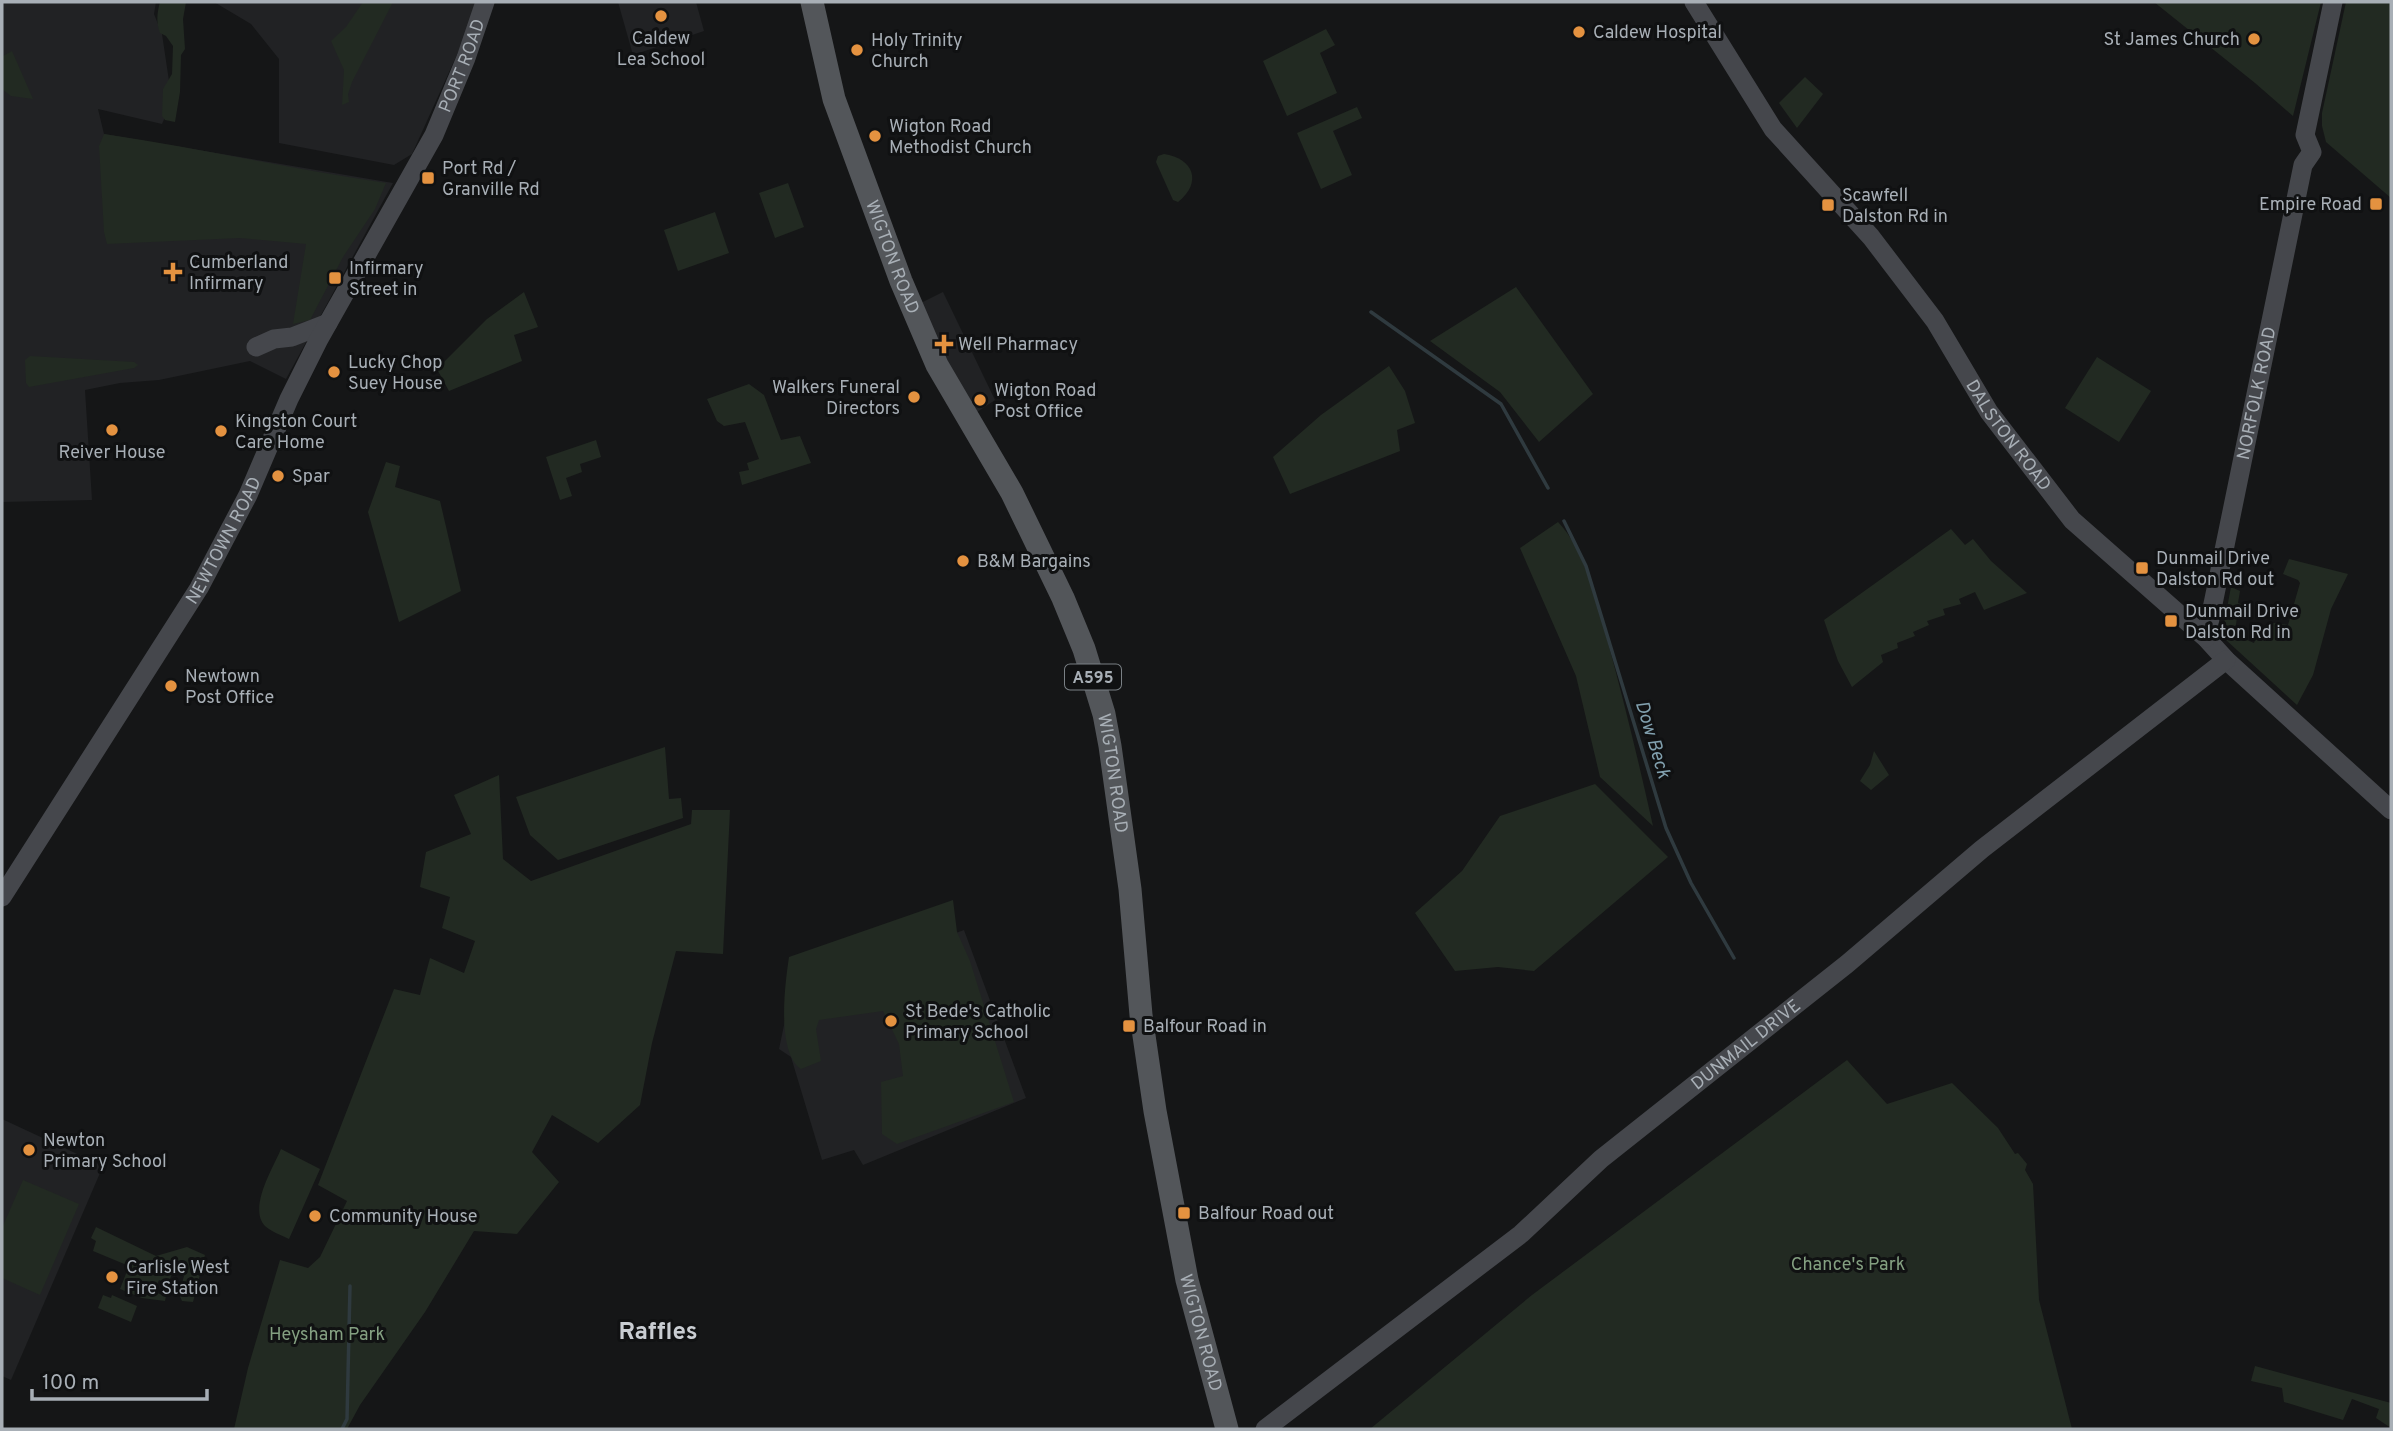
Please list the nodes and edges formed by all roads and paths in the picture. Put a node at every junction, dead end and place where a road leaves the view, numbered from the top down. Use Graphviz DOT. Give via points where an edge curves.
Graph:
graph roads {
  1 [pos="485,2"];
  2 [pos="812,2"];
  3 [pos="1694,2"];
  4 [pos="2333,2"];
  5 [pos="437,129"];
  6 [pos="328,323"];
  7 [pos="256,347"];
  8 [pos="2206,638"];
  9 [pos="2226,660"];
  10 [pos="2391,810"];
  11 [pos="2,897"];
  12 [pos="1227,1429"];
  13 [pos="1265,1429"];
  1 -- 5 [label="main road, PORT ROAD"];
  2 -- 12 [label="main road, WIGTON ROAD / A595" via="834,99 906,293 937,365 1013,493 1060,592 1104,714 1155,1111 1187,1280"];
  3 -- 8 [label="main road, DALSTON ROAD" via="1773,129 1871,237 1936,321 1989,412 2072,520"];
  4 -- 8 [label="main road, NORFOLK ROAD" via="2305,135 2312,152 2303,165"];
  5 -- 6 [label="main road, NEWTOWN ROAD"];
  6 -- 7 [label="main road"];
  6 -- 11 [label="main road, NEWTOWN ROAD" via="199,588"];
  8 -- 9 [label="main road, DALSTON ROAD"];
  9 -- 10 [label="main road, DALSTON ROAD"];
  9 -- 13 [label="main road, DUNMAIL DRIVE" via="1984,847 1846,964 1601,1159 1521,1234"];
}
